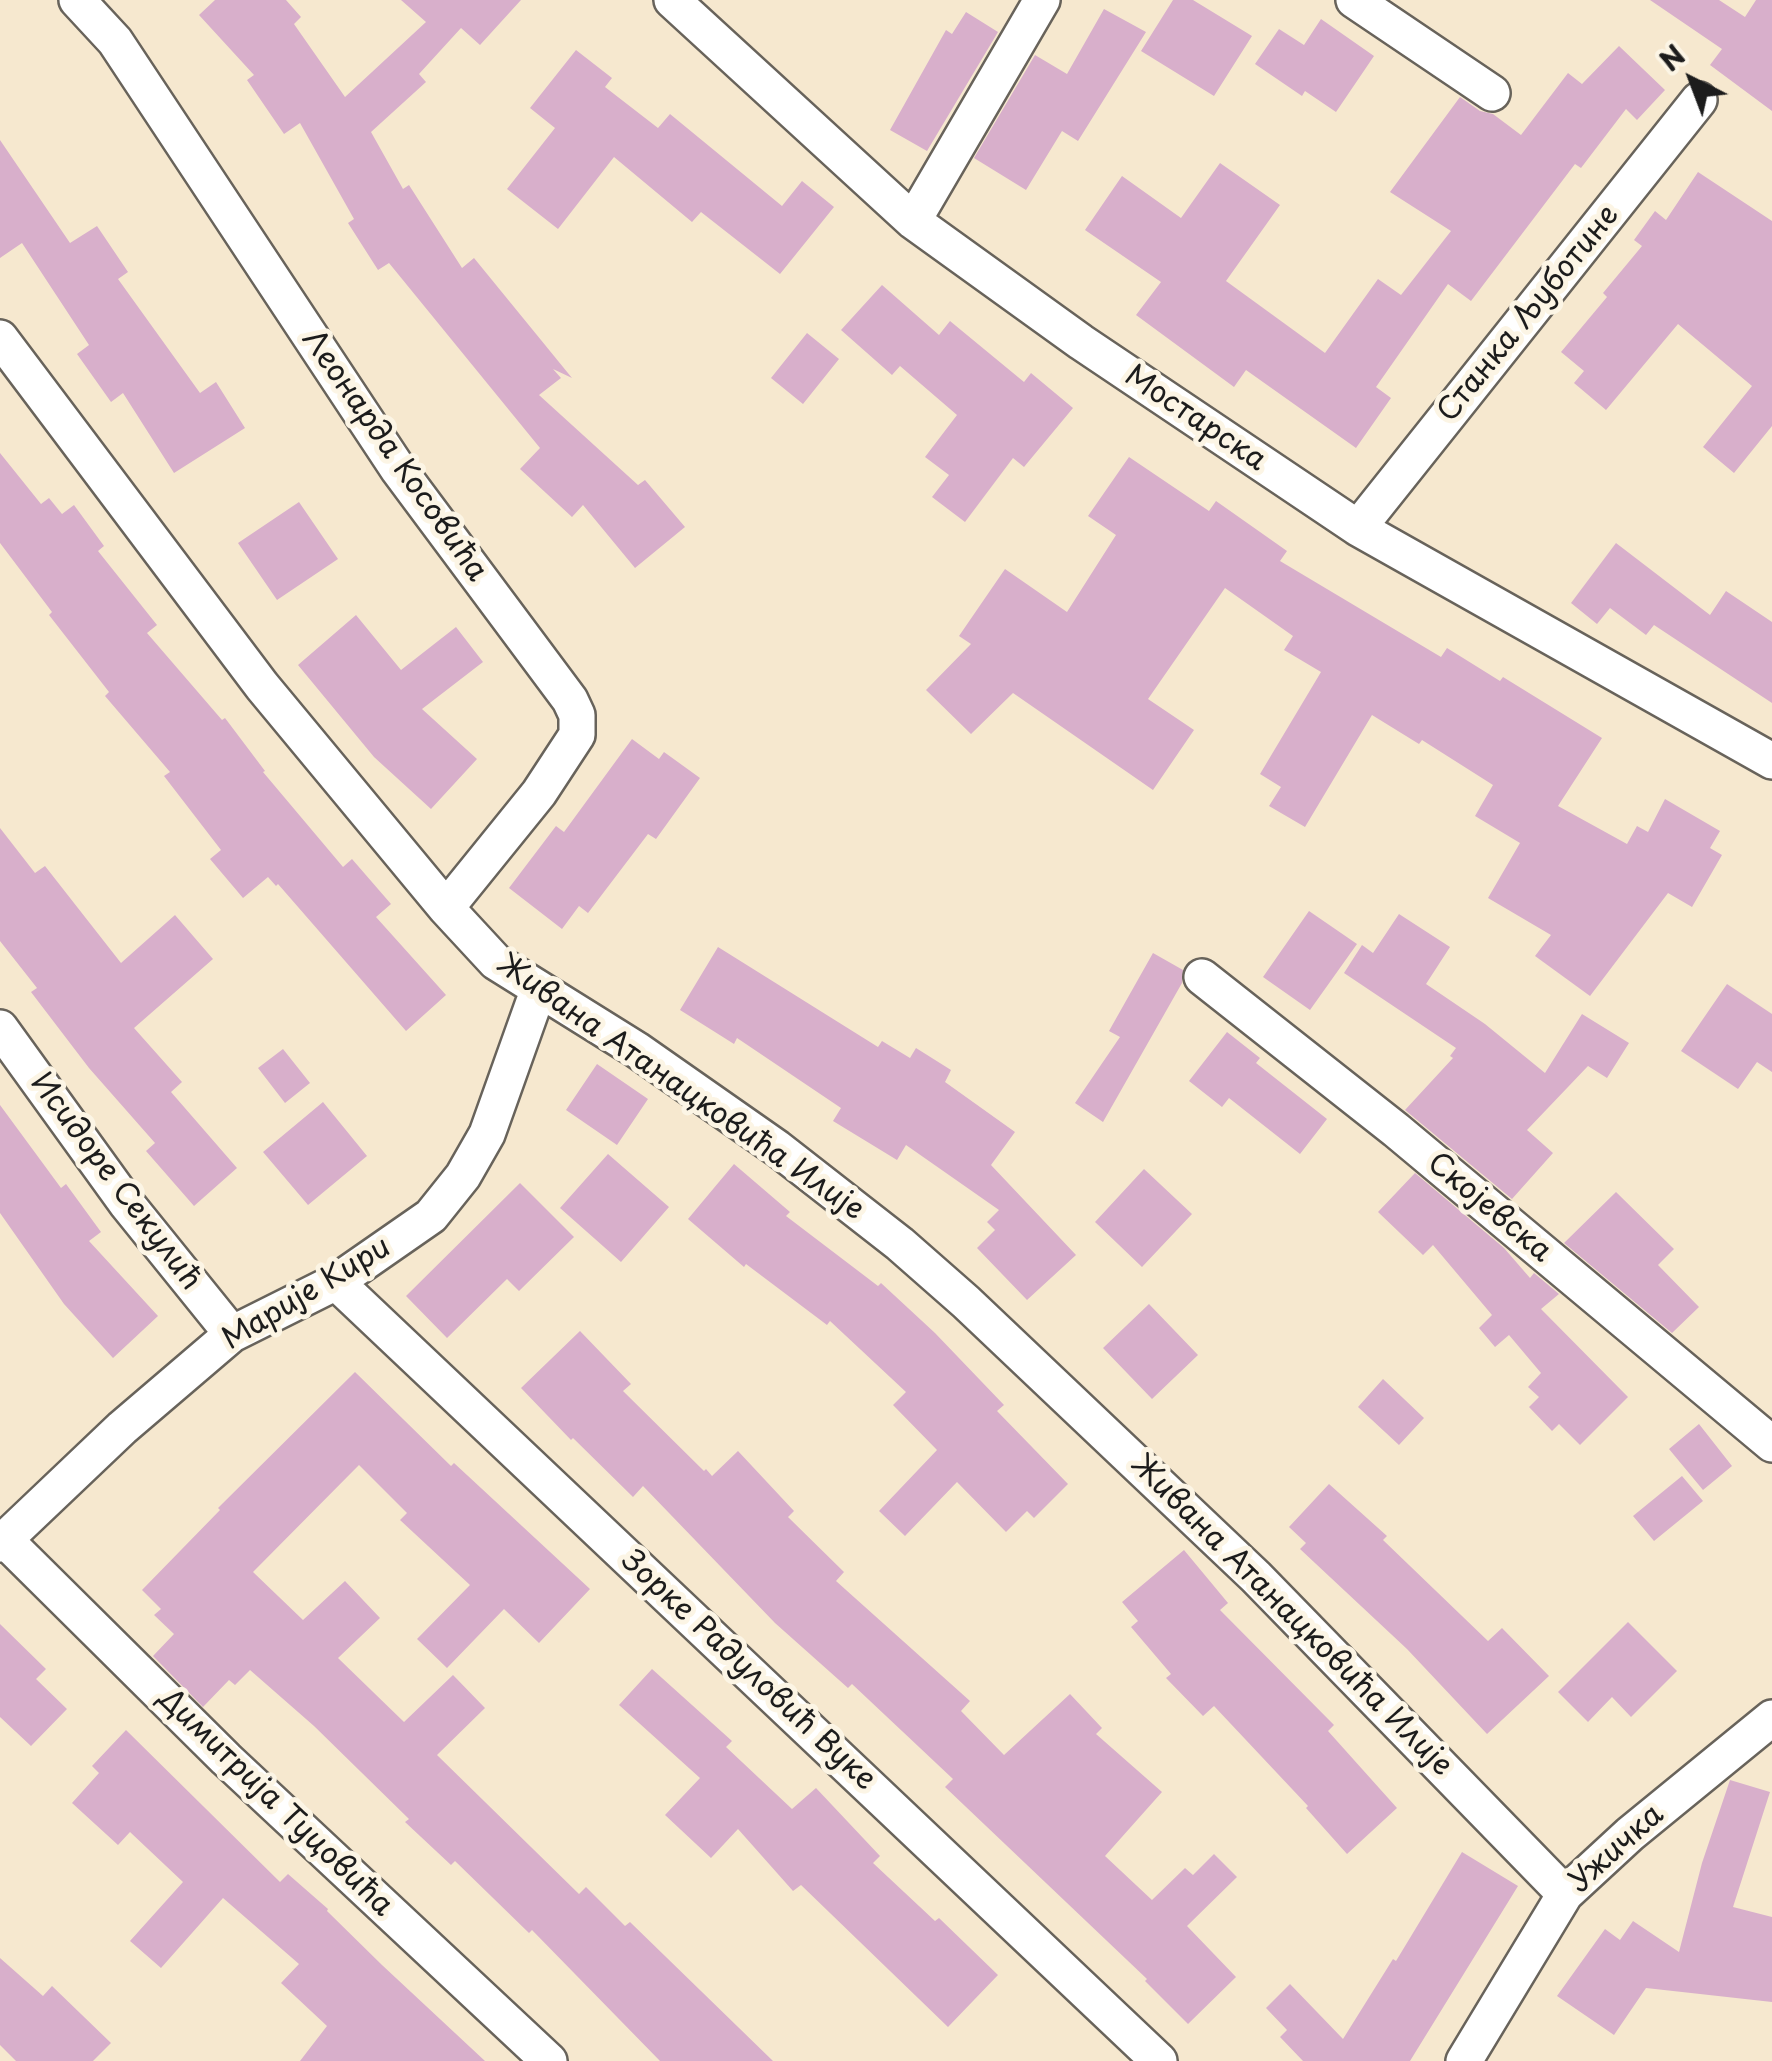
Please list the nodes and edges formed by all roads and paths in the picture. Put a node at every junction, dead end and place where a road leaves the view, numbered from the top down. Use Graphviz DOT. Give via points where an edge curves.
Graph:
graph roads {
  1 [pos="78,0"];
  2 [pos="672,0"];
  3 [pos="1042,0"];
  4 [pos="1354,0"];
  5 [pos="1492,94"];
  6 [pos="1699,100"];
  7 [pos="913,221"];
  8 [pos="0,338"];
  9 [pos="1358,528"];
  10 [pos="1772,761"];
  11 [pos="446,908"];
  12 [pos="1202,977"];
  13 [pos="538,991"];
  14 [pos="0,1028"];
  15 [pos="336,1282"];
  16 [pos="232,1334"];
  17 [pos="1772,1444"];
  18 [pos="2,1542"];
  19 [pos="1772,1718"];
  20 [pos="1565,1894"];
  21 [pos="549,2061"];
  22 [pos="1159,2061"];
  23 [pos="1464,2061"];
  1 -- 11 [label="street, Леонарда Косовића" via="114,41 398,469 577,715 577,735 539,794"];
  2 -- 7 [label="street, Мостарска"];
  3 -- 7 [label="street"];
  4 -- 5 [label="street"];
  6 -- 9 [label="street, Станка Љуботине"];
  7 -- 9 [label="street, Мостарска"];
  8 -- 11 [label="street, Живана Атанацковића Илије" via="262,686"];
  9 -- 10 [label="street, Мостарска"];
  11 -- 13 [label="street, Живана Атанацковића Илије" via="496,962"];
  12 -- 17 [label="street, Скојевска"];
  13 -- 15 [label="street, Марије Кири" via="486,1134 463,1176 431,1216"];
  13 -- 20 [label="street, Живана Атанацковића Илије" via="637,1050 777,1148 940,1279 1256,1577"];
  14 -- 16 [label="street, Исидоре Секулић" via="127,1204"];
  15 -- 16 [label="street, Марије Кири"];
  15 -- 22 [label="street, Зорке Радуловић Вуке"];
  16 -- 18 [label="street, Марије Кири"];
  18 -- 21 [label="street, Димитрија Туцовића"];
  19 -- 20 [label="street, Ужичка"];
  20 -- 23 [label="street, Ужичка"];
}
